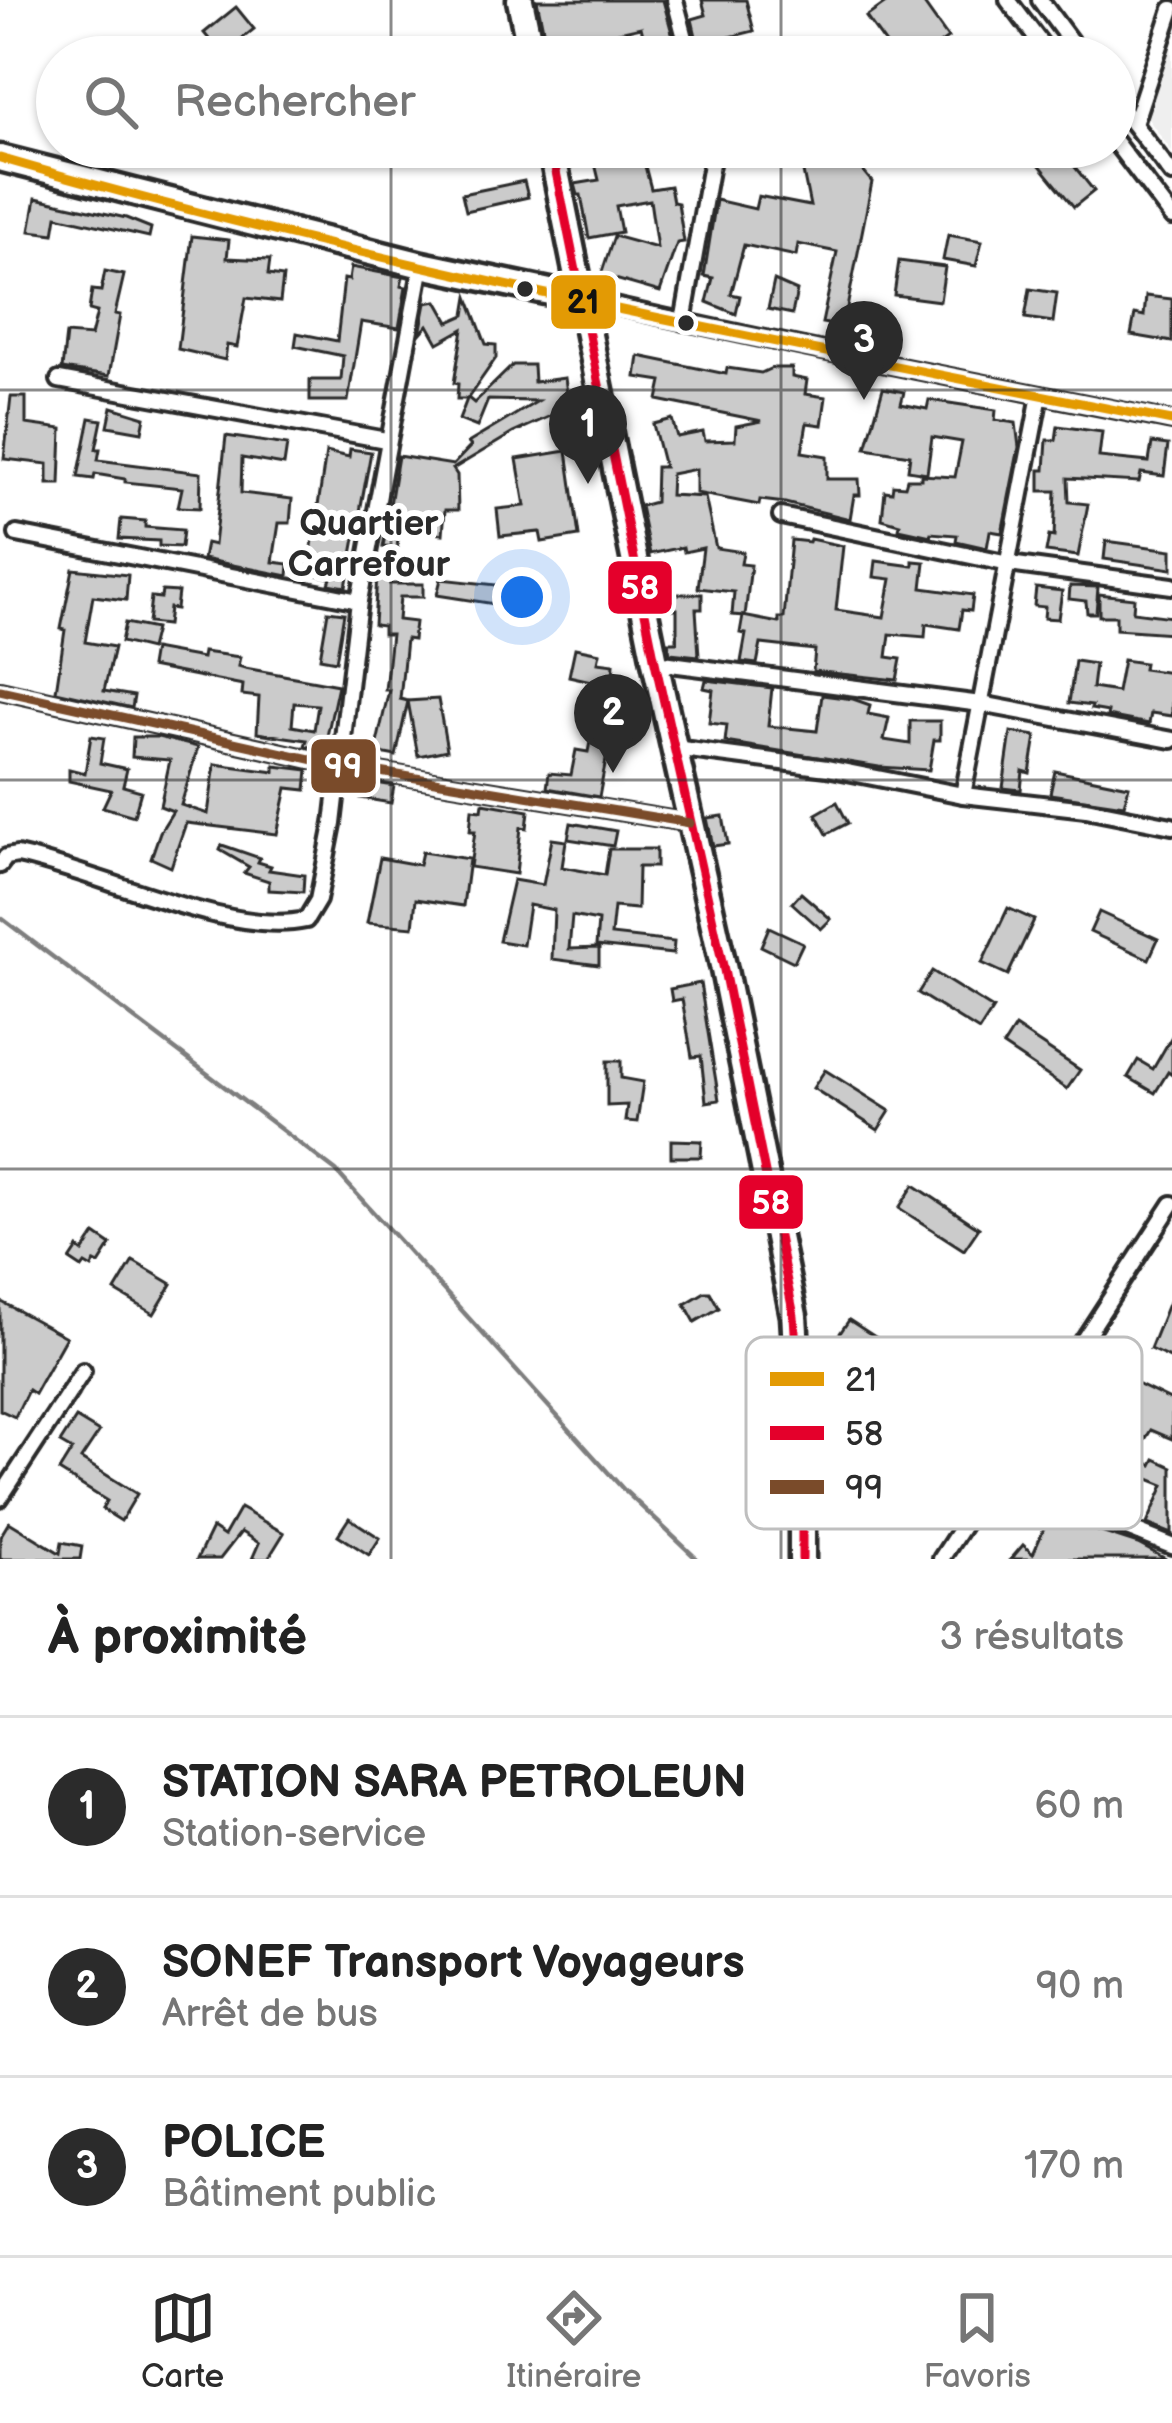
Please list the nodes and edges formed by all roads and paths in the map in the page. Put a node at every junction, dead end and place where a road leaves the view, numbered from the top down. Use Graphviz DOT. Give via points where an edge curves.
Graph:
graph roads {
  1 [pos="520,0"];
  2 [pos="676,0"];
  3 [pos="1008,0"];
  4 [pos="1040,0"];
  5 [pos="1172,9"];
  6 [pos="1167,34"];
  7 [pos="528,36"];
  8 [pos="685,36"];
  9 [pos="1035,36"];
  10 [pos="1067,36"];
  11 [pos="1136,119"];
  12 [pos="1136,127"];
  13 [pos="0,158"];
  14 [pos="36,167"];
  15 [pos="39,168"];
  16 [pos="555,168"];
  17 [pos="710,168"];
  18 [pos="1135,168"];
  19 [pos="1172,174"];
  20 [pos="1172,217"];
  21 [pos="422,265"];
  22 [pos="583,299"];
  23 [pos="683,322"];
  24 [pos="58,380"];
  25 [pos="1040,394"];
  26 [pos="1172,421"];
  27 [pos="386,440"];
  28 [pos="781,516"];
  29 [pos="17,534"];
  30 [pos="1010,563"];
  31 [pos="1172,586"];
  32 [pos="359,601"];
  33 [pos="655,662"];
  34 [pos="0,690"];
  35 [pos="981,704"];
  36 [pos="1172,740"];
  37 [pos="674,748"];
  38 [pos="338,765"];
  39 [pos="963,795"];
  40 [pos="690,823"];
  41 [pos="1172,826"];
  42 [pos="0,865"];
  43 [pos="1172,1204"];
  44 [pos="795,1337"];
  45 [pos="1087,1337"];
  46 [pos="83,1371"];
  47 [pos="0,1498"];
  48 [pos="962,1529"];
  49 [pos="1130,1529"];
  50 [pos="1172,1546"];
  51 [pos="941,1559"];
  1 -- 7 [label="highway"];
  2 -- 8 [label="street"];
  3 -- 9 [label="street"];
  4 -- 10 [label="street"];
  5 -- 6 [label="street"];
  6 -- 11 [label="street"];
  12 -- 19 [label="street"];
  13 -- 14 [label="highway"];
  15 -- 21 [label="highway"];
  16 -- 22 [label="highway"];
  17 -- 23 [label="street"];
  18 -- 20 [label="street"];
  21 -- 22 [label="highway"];
  21 -- 27 [label="street"];
  22 -- 23 [label="street"];
  22 -- 33 [label="highway"];
  23 -- 25 [label="street"];
  24 -- 27 [label="street"];
  25 -- 26 [label="street"];
  25 -- 30 [label="street"];
  27 -- 32 [label="street"];
  28 -- 30 [label="street"];
  29 -- 32 [label="street"];
  30 -- 31 [label="street"];
  30 -- 35 [label="street"];
  32 -- 38 [label="street"];
  33 -- 35 [label="street"];
  33 -- 37 [label="highway"];
  34 -- 38 [label="street"];
  35 -- 36 [label="street"];
  35 -- 39 [label="street"];
  37 -- 39 [label="street"];
  37 -- 40 [label="highway"];
  38 -- 40 [label="street"];
  38 -- 42 [label="street" via="319,900 306,920 281,925 186,906 17,855"];
  39 -- 41 [label="street"];
  40 -- 44 [label="highway"];
  43 -- 45 [label="street"];
  46 -- 47 [label="street"];
  48 -- 51 [label="street"];
  49 -- 50 [label="street"];
}
